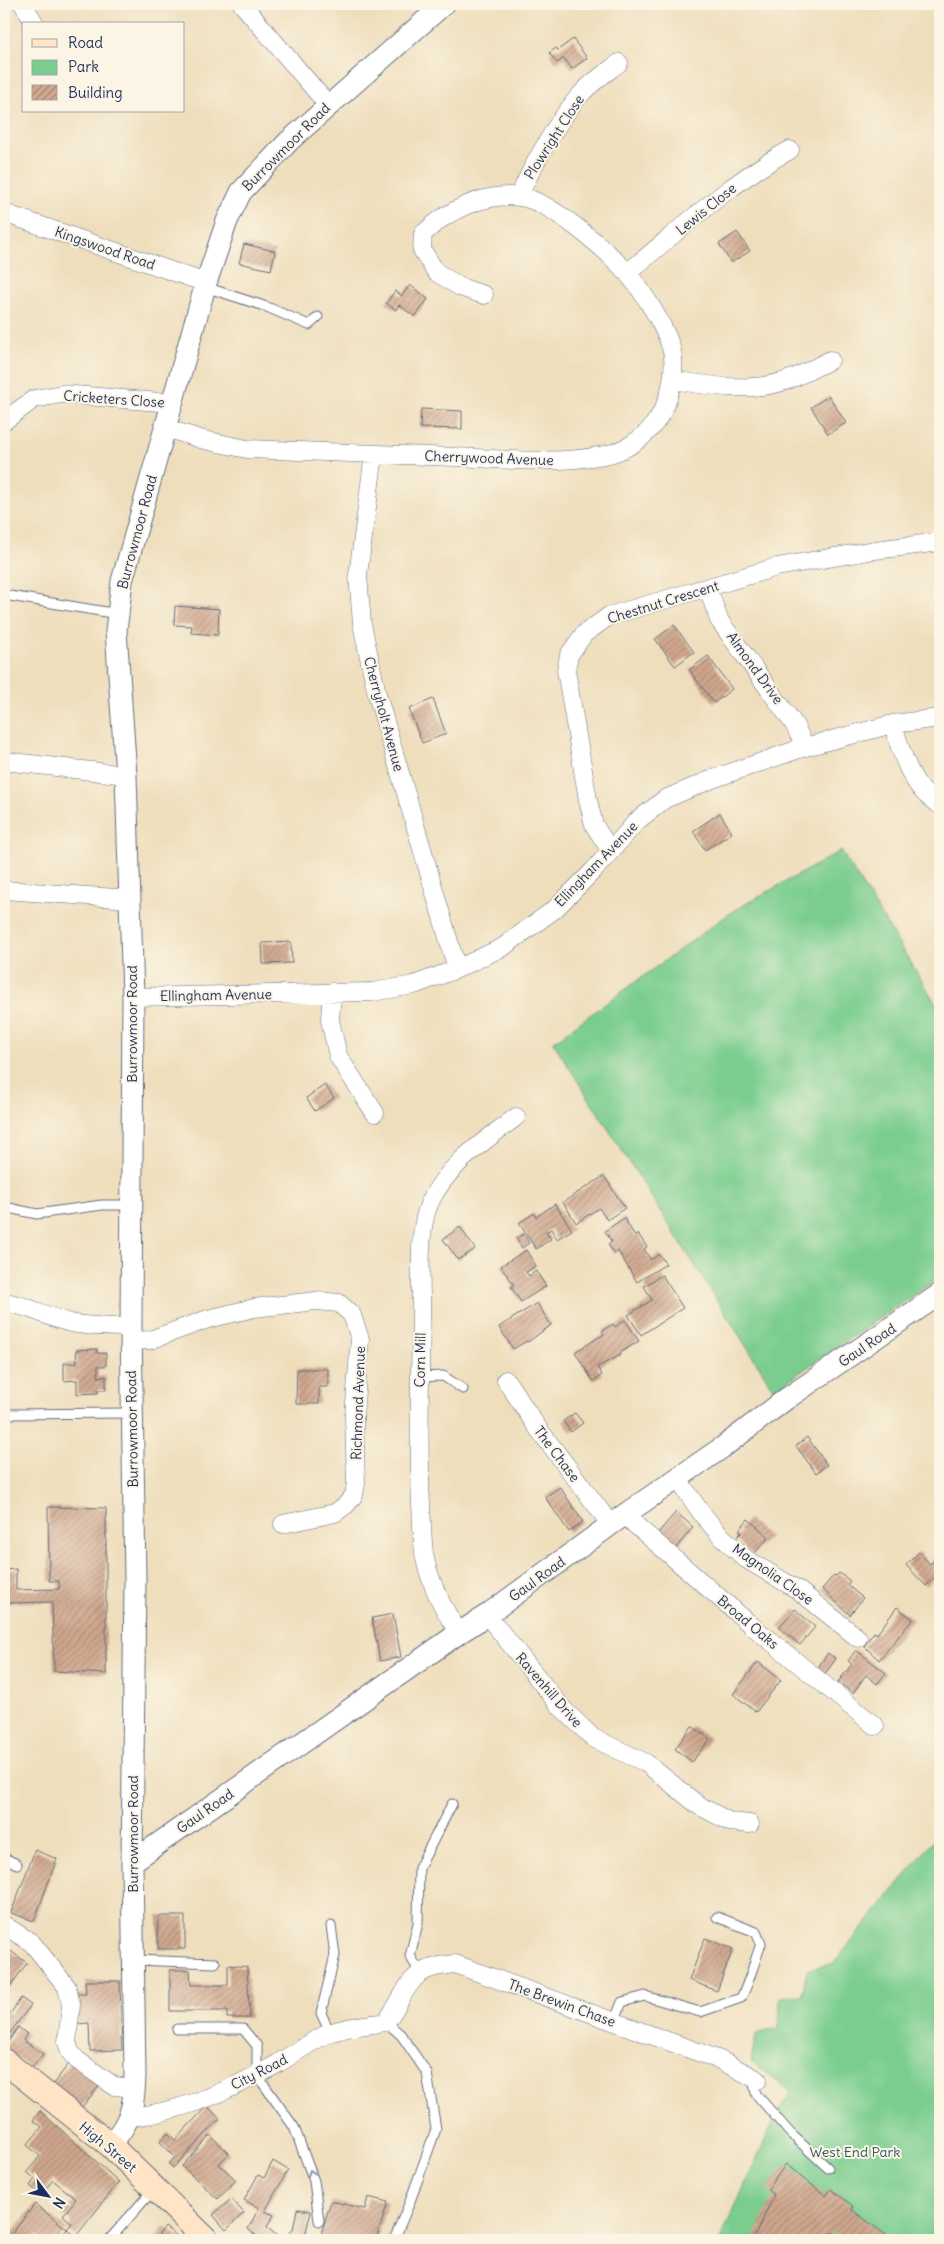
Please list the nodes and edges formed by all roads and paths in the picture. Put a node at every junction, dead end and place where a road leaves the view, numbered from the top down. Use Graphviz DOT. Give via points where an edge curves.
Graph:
graph roads {
  1 [pos="23,4"];
  2 [pos="242,4"];
  3 [pos="444,4"];
  4 [pos="34,22"];
  5 [pos="619,62"];
  6 [pos="328,105"];
  7 [pos="790,150"];
  8 [pos="519,197"];
  9 [pos="4,213"];
  10 [pos="627,274"];
  11 [pos="206,285"];
  12 [pos="484,295"];
  13 [pos="318,317"];
  14 [pos="830,360"];
  15 [pos="673,380"];
  16 [pos="172,403"];
  17 [pos="4,421"];
  18 [pos="165,428"];
  19 [pos="374,454"];
  20 [pos="940,542"];
  21 [pos="708,588"];
  22 [pos="4,595"];
  23 [pos="118,614"];
  24 [pos="940,718"];
  25 [pos="893,724"];
  26 [pos="805,747"];
  27 [pos="4,761"];
  28 [pos="126,775"];
  29 [pos="940,805"];
  30 [pos="610,850"];
  31 [pos="4,890"];
  32 [pos="130,900"];
  33 [pos="457,969"];
  34 [pos="332,992"];
  35 [pos="133,997"];
  36 [pos="375,1113"];
  37 [pos="516,1117"];
  38 [pos="132,1205"];
  39 [pos="4,1207"];
  40 [pos="940,1294"];
  41 [pos="4,1302"];
  42 [pos="131,1334"];
  43 [pos="420,1377"];
  44 [pos="506,1380"];
  45 [pos="463,1389"];
  46 [pos="132,1412"];
  47 [pos="4,1414"];
  48 [pos="678,1479"];
  49 [pos="618,1520"];
  50 [pos="283,1524"];
  51 [pos="487,1615"];
  52 [pos="459,1633"];
  53 [pos="858,1638"];
  54 [pos="875,1726"];
  55 [pos="452,1804"];
  56 [pos="750,1824"];
  57 [pos="4,1858"];
  58 [pos="132,1862"];
  59 [pos="17,1864"];
  60 [pos="717,1917"];
  61 [pos="4,1925"];
  62 [pos="331,1926"];
  63 [pos="134,1960"];
  64 [pos="216,1963"];
  65 [pos="420,1972"];
  66 [pos="386,2022"];
  67 [pos="614,2022"];
  68 [pos="177,2029"];
  69 [pos="330,2033"];
  70 [pos="9,2069"];
  71 [pos="257,2075"];
  72 [pos="756,2079"];
  73 [pos="135,2088"];
  74 [pos="130,2117"];
  75 [pos="110,2145"];
  76 [pos="828,2168"];
  77 [pos="155,2188"];
  78 [pos="319,2221"];
  79 [pos="204,2239"];
  80 [pos="108,2240"];
  81 [pos="394,2240"];
  1 -- 4 [label="street"];
  2 -- 6 [label="street"];
  3 -- 6 [label="street, Burrowmoor Road"];
  5 -- 8 [label="street, Plowright Close" via="584,91 565,116 525,181"];
  6 -- 11 [label="street, Burrowmoor Road" via="241,192 227,221"];
  7 -- 10 [label="street, Lewis Close" via="762,165 725,192"];
  8 -- 10 [label="street, Cherrywood Avenue" via="533,200 576,226"];
  8 -- 12 [label="street" via="487,198 435,222 423,234 422,250 436,272 460,287"];
  9 -- 11 [label="street, Kingswood Road"];
  10 -- 15 [label="street, Cherrywood Avenue" via="660,322 668,340 673,356"];
  11 -- 13 [label="lane" via="309,325"];
  11 -- 16 [label="street, Burrowmoor Road"];
  14 -- 15 [label="street" via="786,381 748,387"];
  15 -- 19 [label="street, Cherrywood Avenue" via="667,402 648,433 630,446 605,455 548,461"];
  16 -- 17 [label="street, Cricketers Close" via="62,394 34,399"];
  16 -- 18 [label="street, Burrowmoor Road"];
  18 -- 19 [label="street, Cherrywood Avenue" via="247,449"];
  18 -- 23 [label="street, Burrowmoor Road" via="122,581"];
  19 -- 33 [label="street, Cherryholt Avenue" via="358,574 362,624 377,694"];
  20 -- 21 [label="street, Chestnut Crescent" via="777,566"];
  21 -- 26 [label="street, Almond Drive" via="719,620 794,724"];
  21 -- 30 [label="street, Chestnut Crescent" via="609,616 584,634 570,655 566,670 588,800 594,825"];
  22 -- 23 [label="lane"];
  23 -- 28 [label="street, Burrowmoor Road" via="118,682"];
  24 -- 25 [label="street, Ellingham Avenue"];
  25 -- 26 [label="street, Ellingham Avenue"];
  25 -- 29 [label="street" via="900,750 914,778"];
  26 -- 30 [label="street, Ellingham Avenue" via="665,799 637,821"];
  27 -- 28 [label="street"];
  28 -- 32 [label="street, Burrowmoor Road"];
  30 -- 33 [label="street, Ellingham Avenue" via="555,909 503,947"];
  31 -- 32 [label="street"];
  32 -- 35 [label="street, Burrowmoor Road"];
  33 -- 34 [label="street, Ellingham Avenue" via="414,985 372,992"];
  34 -- 35 [label="street, Ellingham Avenue"];
  34 -- 36 [label="street" via="330,1020 338,1056"];
  35 -- 38 [label="street, Burrowmoor Road"];
  37 -- 43 [label="street, Corn Mill" via="468,1154 438,1188 429,1204 421,1261"];
  38 -- 39 [label="lane" via="102,1205 37,1214"];
  38 -- 42 [label="street, Burrowmoor Road"];
  40 -- 48 [label="street, Gaul Road" via="786,1399"];
  41 -- 42 [label="street, Richmond Avenue" via="21,1304 70,1323"];
  42 -- 46 [label="street, Burrowmoor Road"];
  42 -- 50 [label="street, Richmond Avenue" via="150,1340 208,1319 254,1308 316,1301 338,1303 352,1315 360,1339 354,1416 354,1495 335,1513"];
  43 -- 45 [label="lane" via="443,1376"];
  43 -- 52 [label="street, Corn Mill" via="419,1464 424,1554 432,1584"];
  44 -- 49 [label="street, The Chase" via="537,1427"];
  46 -- 47 [label="lane"];
  46 -- 58 [label="street, Burrowmoor Road"];
  48 -- 49 [label="street, Gaul Road"];
  48 -- 53 [label="street, Magnolia Close" via="702,1514 746,1559 798,1590"];
  49 -- 51 [label="street, Gaul Road"];
  49 -- 54 [label="street, Broad Oaks"];
  51 -- 52 [label="street, Gaul Road"];
  51 -- 56 [label="street, Ravenhill Drive" via="561,1707 593,1738 646,1763 698,1805 730,1822"];
  52 -- 58 [label="street, Gaul Road"];
  55 -- 65 [label="lane" via="419,1868 418,1922 410,1956"];
  57 -- 59 [label="lane"];
  58 -- 63 [label="street, Burrowmoor Road"];
  60 -- 67 [label="lane" via="756,1932 761,1944 741,1998 700,2012 645,1996 622,2002"];
  61 -- 73 [label="street" via="32,1943 68,1987 71,2005 67,2042 70,2052 114,2086"];
  62 -- 69 [label="lane" via="335,1955 321,2013"];
  63 -- 64 [label="lane"];
  63 -- 73 [label="street, Burrowmoor Road"];
  65 -- 66 [label="street" via="408,1984"];
  65 -- 67 [label="street, The Brewin Chase" via="435,1966 455,1964"];
  66 -- 69 [label="street, City Road"];
  66 -- 81 [label="lane" via="401,2035 427,2073 436,2129"];
  67 -- 72 [label="street, The Brewin Chase" via="720,2060"];
  68 -- 71 [label="lane" via="243,2029 257,2046"];
  69 -- 71 [label="street, City Road"];
  70 -- 75 [label="main road, High Street"];
  71 -- 74 [label="street, City Road" via="171,2111"];
  78 -- 71 [label="lane, one-way" via="314,2181 294,2127"];
  72 -- 76 [label="lane" via="756,2094 790,2133"];
  73 -- 74 [label="street, Burrowmoor Road"];
  74 -- 75 [label="street, Burrowmoor Road"];
  75 -- 77 [label="main road, High Street"];
  77 -- 79 [label="main road, High Street"];
  77 -- 80 [label="lane"];
}
